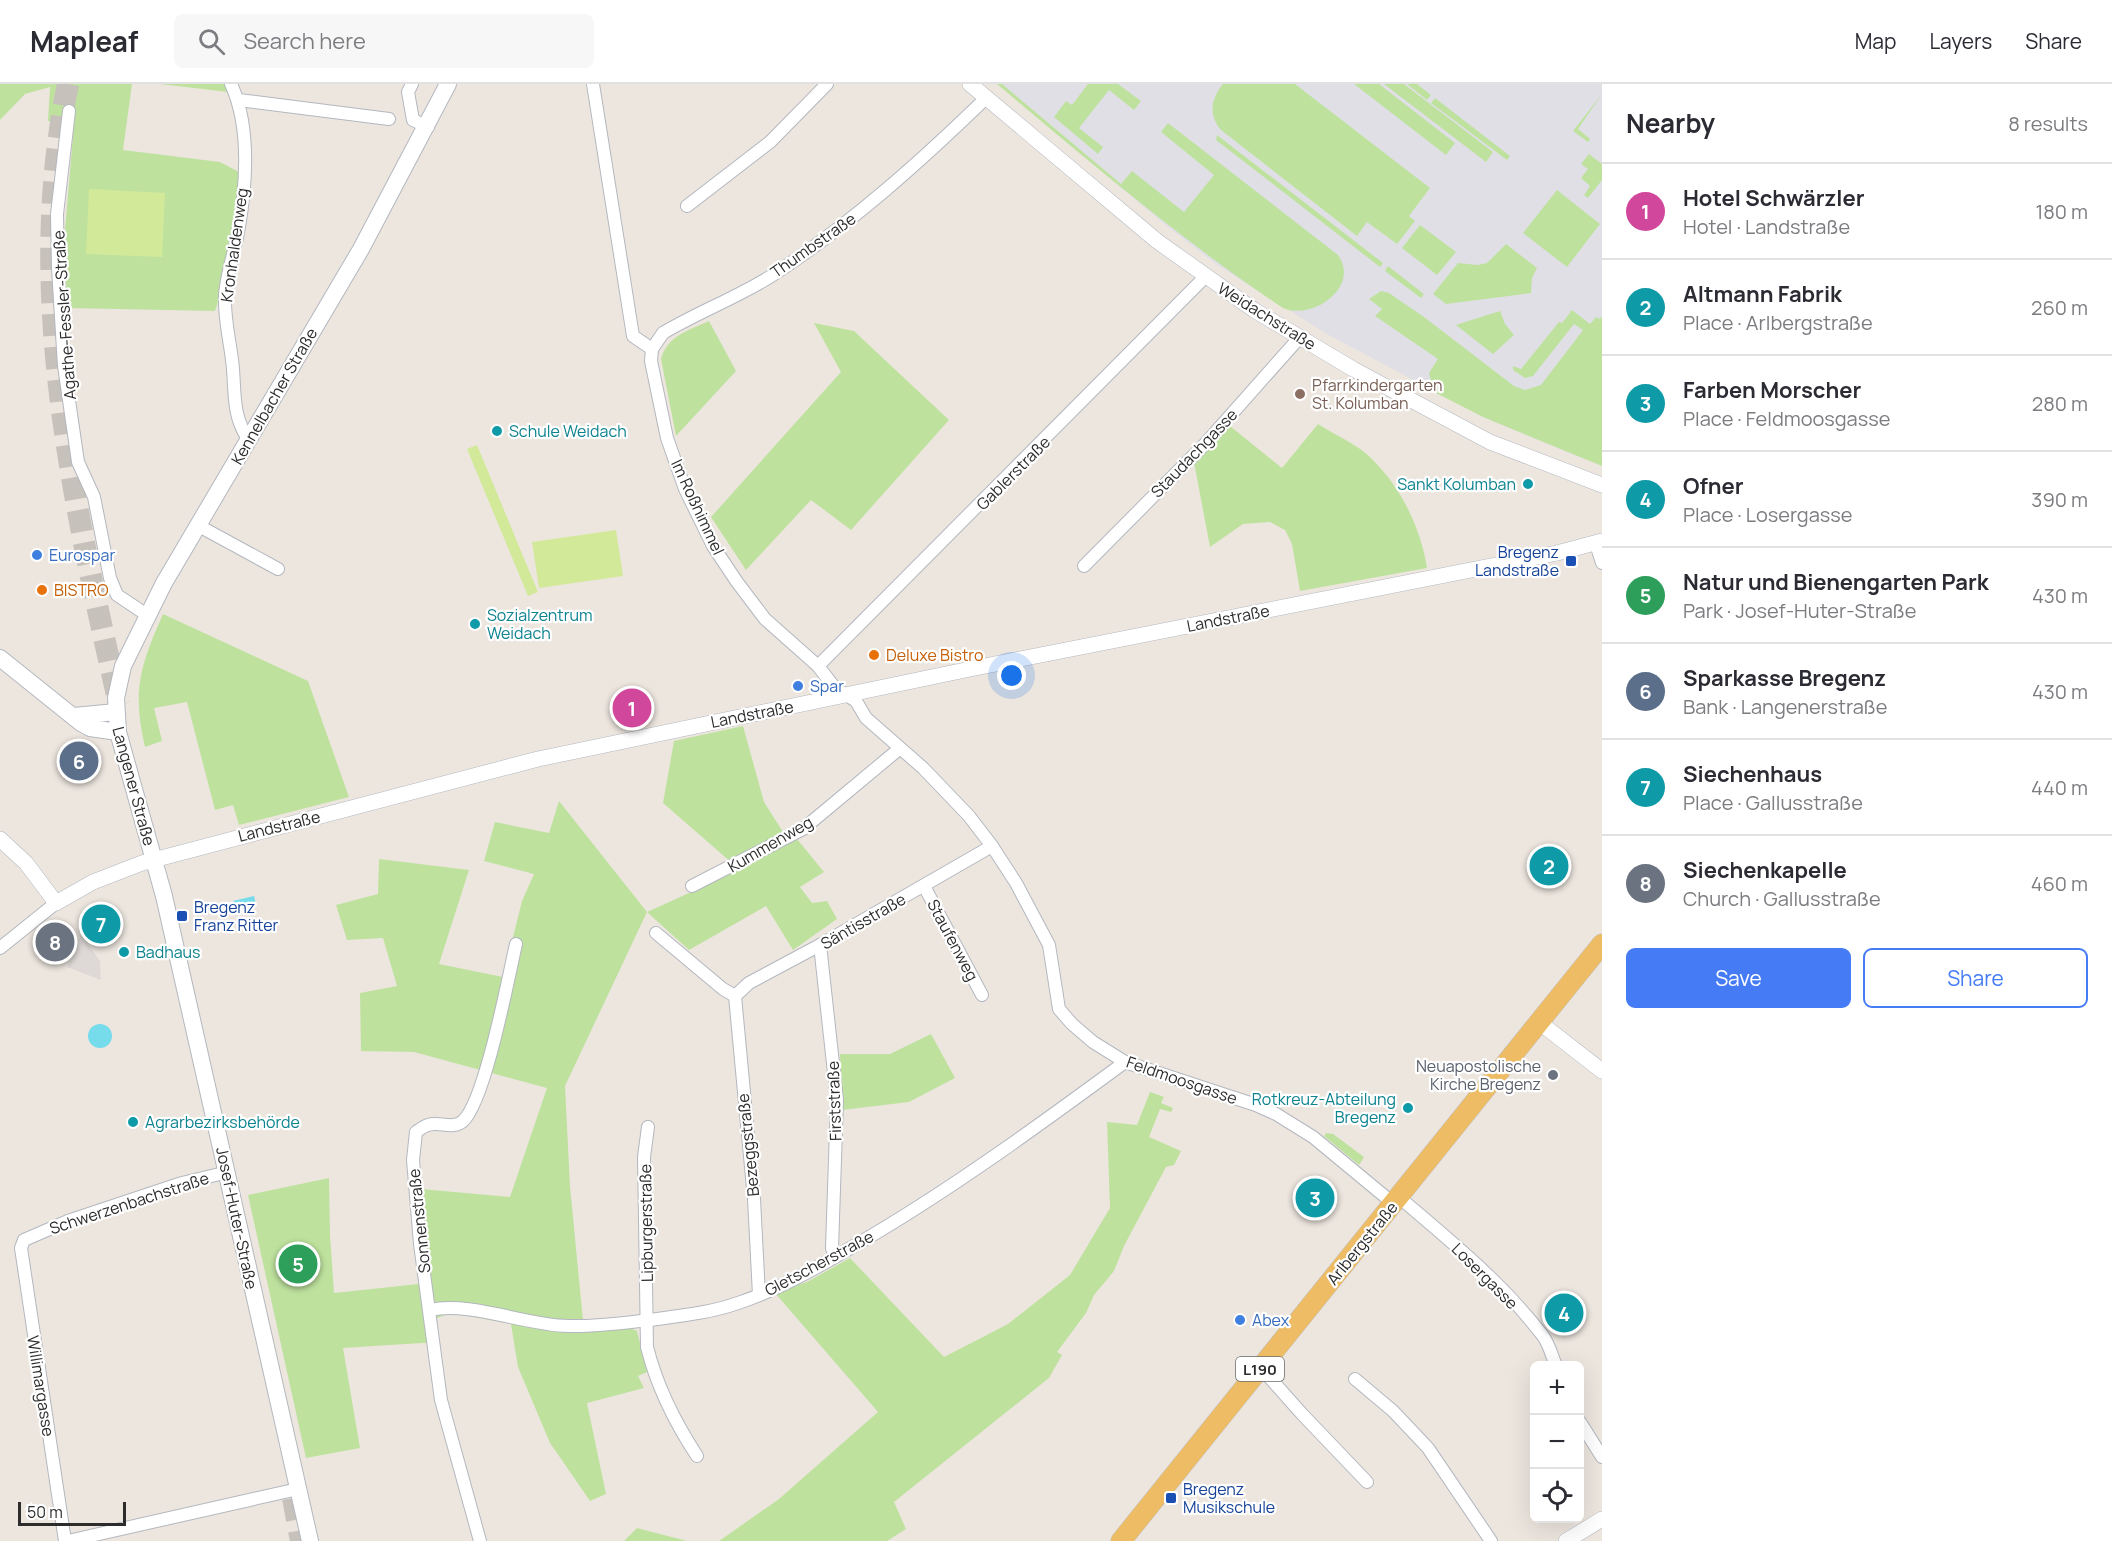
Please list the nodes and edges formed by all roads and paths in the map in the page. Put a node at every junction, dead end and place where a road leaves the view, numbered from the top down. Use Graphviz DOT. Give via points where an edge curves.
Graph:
graph roads {
  1 [pos="231,84"];
  2 [pos="412,84"];
  3 [pos="448,84"];
  4 [pos="593,84"];
  5 [pos="827,84"];
  6 [pos="970,84"];
  7 [pos="986,98"];
  8 [pos="239,100"];
  9 [pos="69,111"];
  10 [pos="389,119"];
  11 [pos="428,127"];
  12 [pos="687,206"];
  13 [pos="1205,277"];
  14 [pos="1300,337"];
  15 [pos="652,349"];
  16 [pos="248,439"];
  17 [pos="1602,485"];
  18 [pos="199,526"];
  19 [pos="1599,543"];
  20 [pos="1602,564"];
  21 [pos="1084,566"];
  22 [pos="278,569"];
  23 [pos="147,615"];
  24 [pos="0,658"];
  25 [pos="818,666"];
  26 [pos="845,694"];
  27 [pos="116,712"];
  28 [pos="74,716"];
  29 [pos="118,732"];
  30 [pos="899,749"];
  31 [pos="0,839"];
  32 [pos="992,846"];
  33 [pos="154,860"];
  34 [pos="692,886"];
  35 [pos="924,886"];
  36 [pos="56,903"];
  37 [pos="656,933"];
  38 [pos="516,944"];
  39 [pos="1602,944"];
  40 [pos="820,945"];
  41 [pos="0,948"];
  42 [pos="982,995"];
  43 [pos="735,996"];
  44 [pos="1546,1027"];
  45 [pos="1125,1062"];
  46 [pos="1602,1071"];
  47 [pos="648,1126"];
  48 [pos="228,1172"];
  49 [pos="1396,1200"];
  50 [pos="31,1236"];
  51 [pos="835,1257"];
  52 [pos="759,1295"];
  53 [pos="430,1310"];
  54 [pos="648,1320"];
  55 [pos="1554,1361"];
  56 [pos="1261,1368"];
  57 [pos="1355,1379"];
  58 [pos="1584,1428"];
  59 [pos="697,1456"];
  60 [pos="1602,1457"];
  61 [pos="1367,1482"];
  62 [pos="298,1489"];
  63 [pos="1602,1519"];
  64 [pos="66,1541"];
  65 [pos="310,1541"];
  66 [pos="480,1541"];
  67 [pos="1121,1541"];
  68 [pos="1491,1541"];
  69 [pos="1566,1541"];
  1 -- 8 [label="street, Kronhaldenweg"];
  2 -- 11 [label="street" via="408,92 413,120"];
  3 -- 11 [label="main road, Kennelbacher Straße"];
  4 -- 15 [label="street" via="633,336"];
  5 -- 12 [label="street" via="770,142"];
  6 -- 7 [label="street, Weidachstraße"];
  7 -- 13 [label="street, Weidachstraße"];
  7 -- 15 [label="street, Thumbstraße" via="902,179 842,227 774,274 663,333"];
  8 -- 10 [label="street"];
  8 -- 16 [label="street, Kronhaldenweg" via="242,194 225,294 225,328 237,422"];
  9 -- 23 [label="street, Agathe-Fessler-Straße" via="57,214 64,366 78,462 94,496 117,595"];
  11 -- 16 [label="main road, Kennelbacher Straße"];
  13 -- 14 [label="street, Weidachstraße"];
  13 -- 25 [label="street, Gablerstraße"];
  14 -- 17 [label="street, Weidachstraße" via="1490,442"];
  14 -- 21 [label="street, Staudachgasse" via="1206,443"];
  15 -- 25 [label="street, Im Roßhimmel" via="653,382 666,438 713,546 765,618"];
  16 -- 18 [label="main road, Kennelbacher Straße"];
  18 -- 22 [label="street"];
  18 -- 23 [label="main road, Kennelbacher Straße"];
  19 -- 20 [label="street"];
  19 -- 26 [label="street, Landstraße"];
  23 -- 27 [label="main road, Kennelbacher Straße" via="123,666"];
  24 -- 28 [label="main road"];
  25 -- 26 [label="street, Im Roßhimmel" via="835,688"];
  26 -- 30 [label="street, Feldmoosgasse"];
  26 -- 33 [label="street, Landstraße" via="497,768"];
  27 -- 28 [label="main road"];
  27 -- 29 [label="main road, Langener Straße"];
  28 -- 29 [label="main road" via="90,728"];
  29 -- 33 [label="main road, Langener Straße"];
  30 -- 32 [label="street, Feldmoosgasse" via="923,768"];
  30 -- 34 [label="street, Kummenweg" via="803,829"];
  31 -- 36 [label="street" via="26,863"];
  32 -- 35 [label="street, Säntisstraße"];
  32 -- 45 [label="street, Feldmoosgasse" via="1050,945 1059,1009 1093,1042"];
  33 -- 36 [label="street, Landstraße" via="122,869"];
  33 -- 48 [label="main road, Josef-Huter-Straße"];
  35 -- 40 [label="street, Säntisstraße"];
  35 -- 42 [label="street, Staufenweg"];
  36 -- 41 [label="street"];
  37 -- 43 [label="street"];
  38 -- 53 [label="street, Sonnenstraße" via="482,1082 470,1113 461,1123 427,1125 416,1132 413,1160"];
  39 -- 44 [label="main road, Arlbergstraße / L190"];
  40 -- 43 [label="street, Säntisstraße" via="749,982"];
  40 -- 51 [label="street, Firststraße" via="837,1100 832,1248"];
  43 -- 52 [label="street, Bezeggstraße"];
  44 -- 46 [label="street"];
  44 -- 49 [label="main road, Arlbergstraße / L190"];
  45 -- 49 [label="street, Feldmoosgasse" via="1276,1114"];
  45 -- 51 [label="street, Gletscherstraße" via="972,1172"];
  47 -- 54 [label="street, Lipburgerstraße" via="644,1157"];
  48 -- 50 [label="street, Schwerzenbachstraße" via="182,1183"];
  48 -- 62 [label="main road, Josef-Huter-Straße"];
  49 -- 55 [label="street, Losergasse" via="1497,1286 1545,1337"];
  49 -- 56 [label="main road, Arlbergstraße / L190"];
  50 -- 64 [label="street, Willimargasse" via="21,1248"];
  51 -- 52 [label="street, Gletscherstraße"];
  52 -- 54 [label="street, Gletscherstraße" via="707,1311"];
  53 -- 54 [label="street, Gletscherstraße" via="449,1306 568,1326"];
  53 -- 66 [label="street, Sonnenstraße" via="441,1400"];
  54 -- 59 [label="street, Lipburgerstraße" via="647,1347 654,1375 675,1425"];
  56 -- 61 [label="street"];
  56 -- 67 [label="main road, Arlbergstraße / L190"];
  57 -- 68 [label="street" via="1428,1448"];
  58 -- 60 [label="street"];
  62 -- 64 [label="street"];
  62 -- 65 [label="main road, Josef-Huter-Straße"];
  63 -- 69 [label="street"];
}
